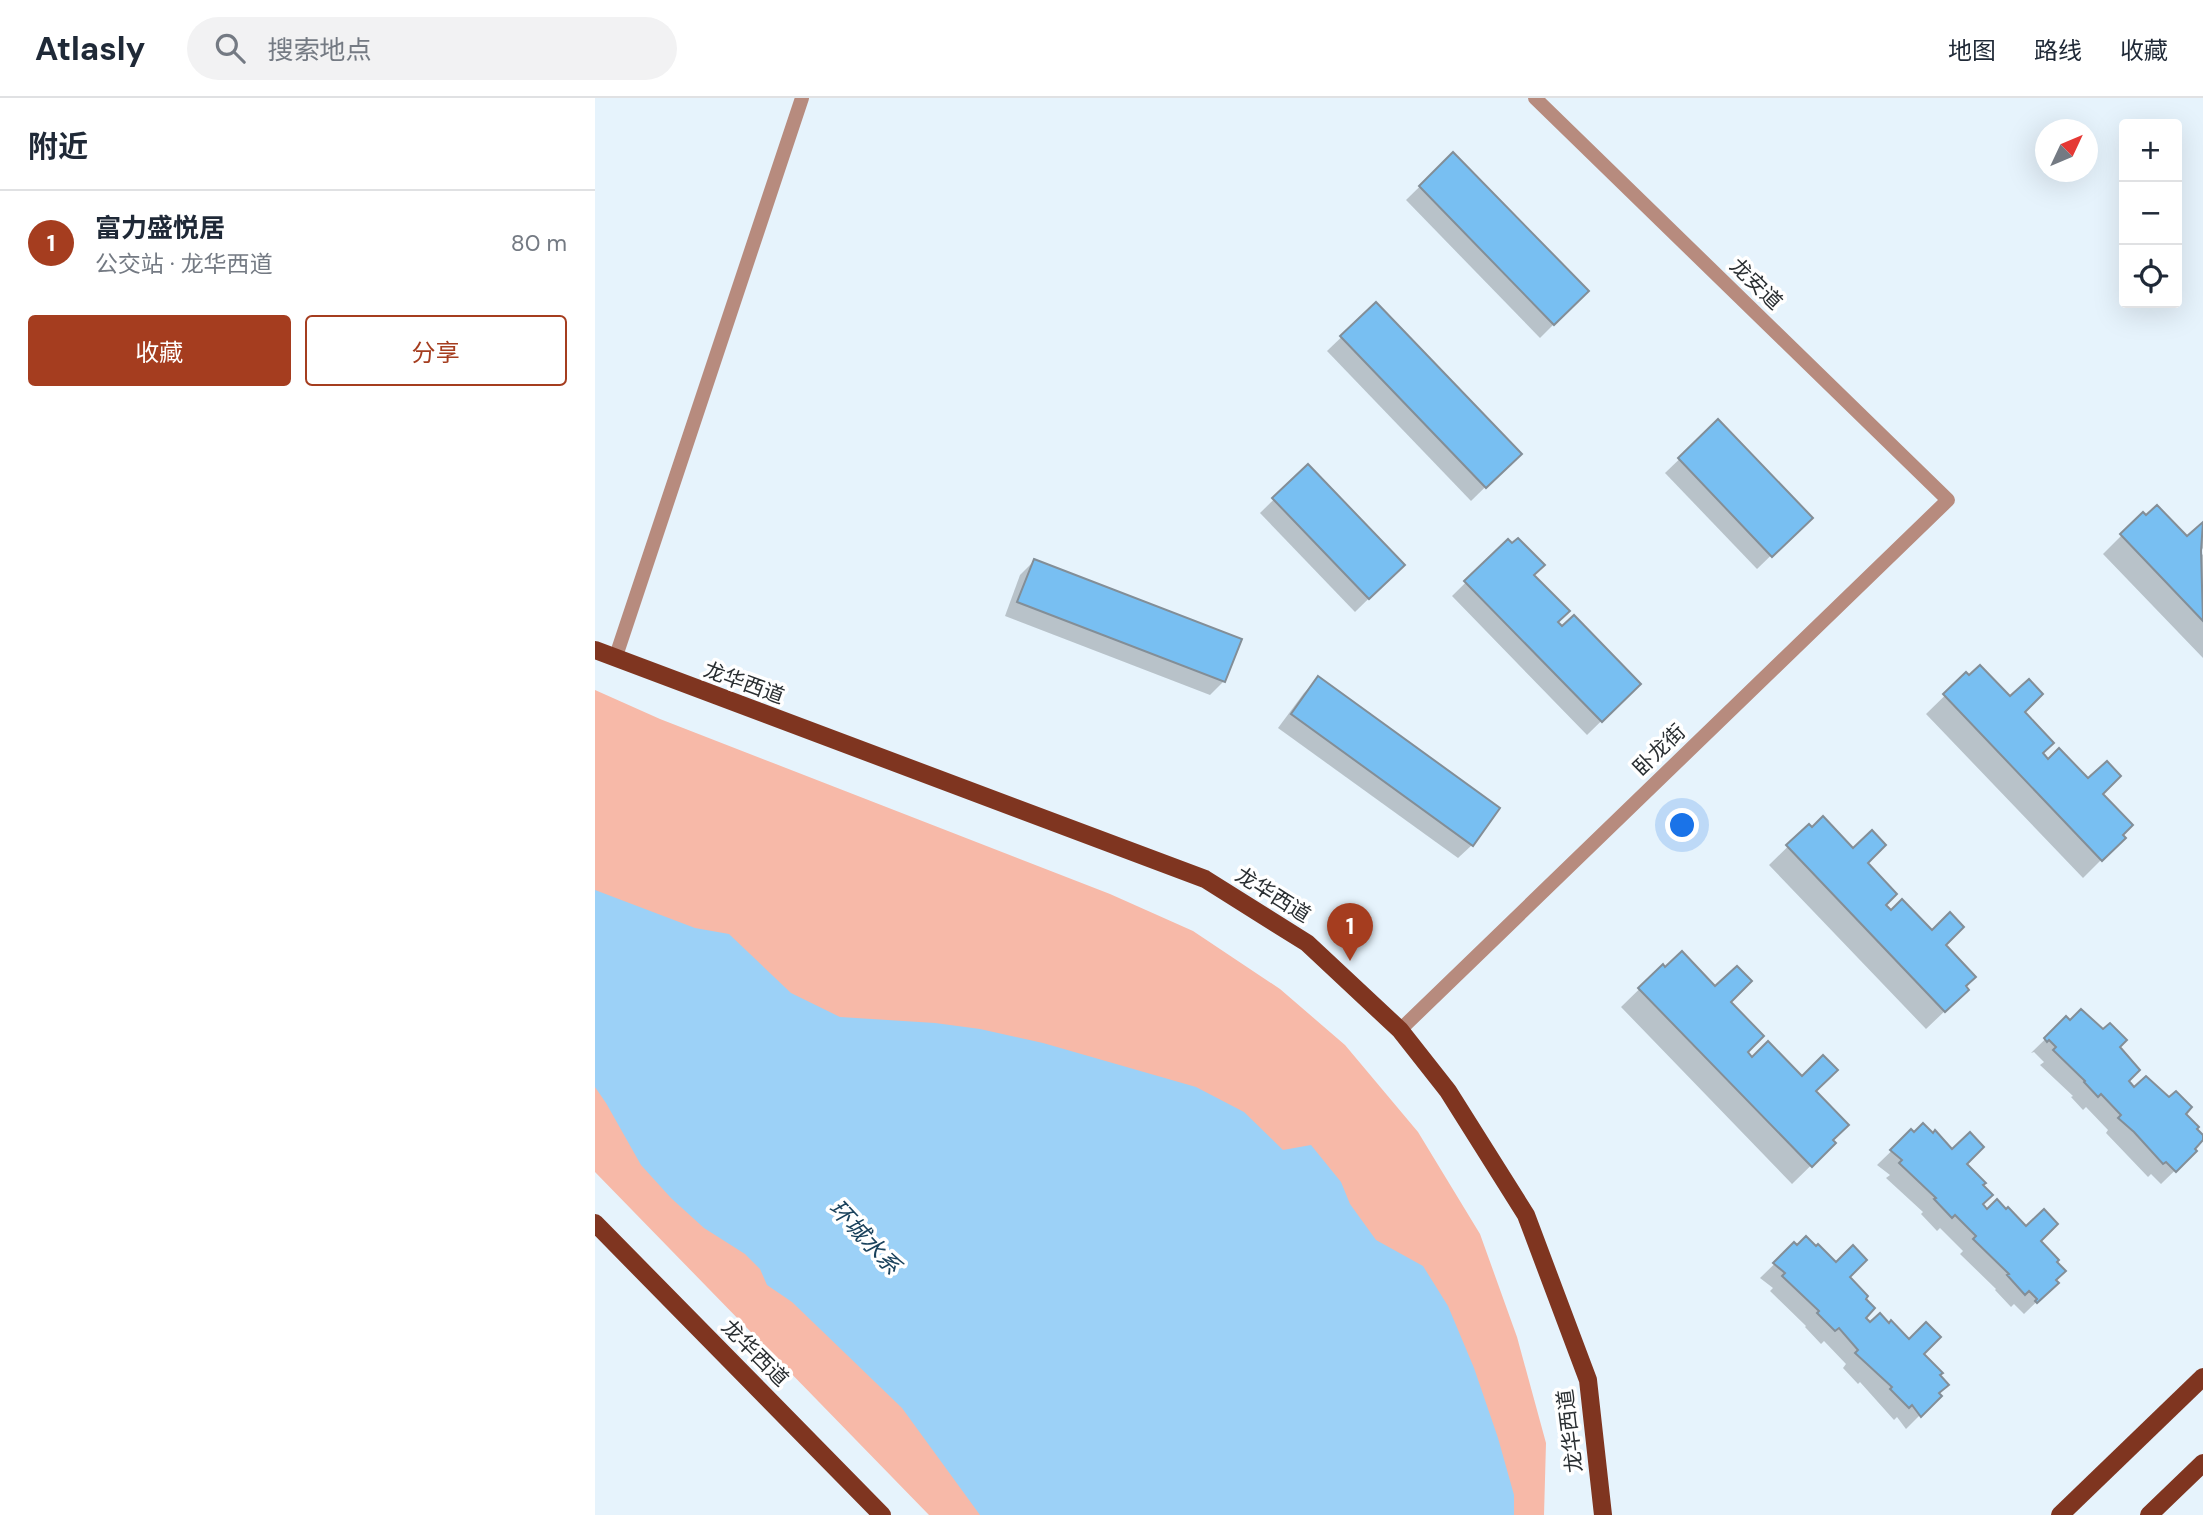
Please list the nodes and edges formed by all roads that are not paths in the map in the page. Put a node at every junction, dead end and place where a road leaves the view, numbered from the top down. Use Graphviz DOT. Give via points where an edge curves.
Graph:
graph roads {
  1 [pos="802,98"];
  2 [pos="1535,98"];
  3 [pos="1948,500"];
  4 [pos="595,650"];
  5 [pos="615,659"];
  6 [pos="1400,1030"];
  7 [pos="595,1223"];
  8 [pos="2203,1377"];
  9 [pos="2203,1463"];
  10 [pos="882,1515"];
  11 [pos="1602,1515"];
  12 [pos="2060,1515"];
  13 [pos="2149,1515"];
  1 -- 5 [label="street"];
  2 -- 3 [label="street, 龙安道"];
  3 -- 6 [label="street, 卧龙街"];
  4 -- 5 [label="main road, 龙华西道"];
  5 -- 6 [label="main road, 龙华西道" via="1205,879 1307,943"];
  6 -- 11 [label="main road, 龙华西道" via="1448,1091 1526,1215 1588,1380"];
  7 -- 10 [label="main road, 龙华西道"];
  8 -- 12 [label="main road"];
  9 -- 13 [label="main road"];
}
